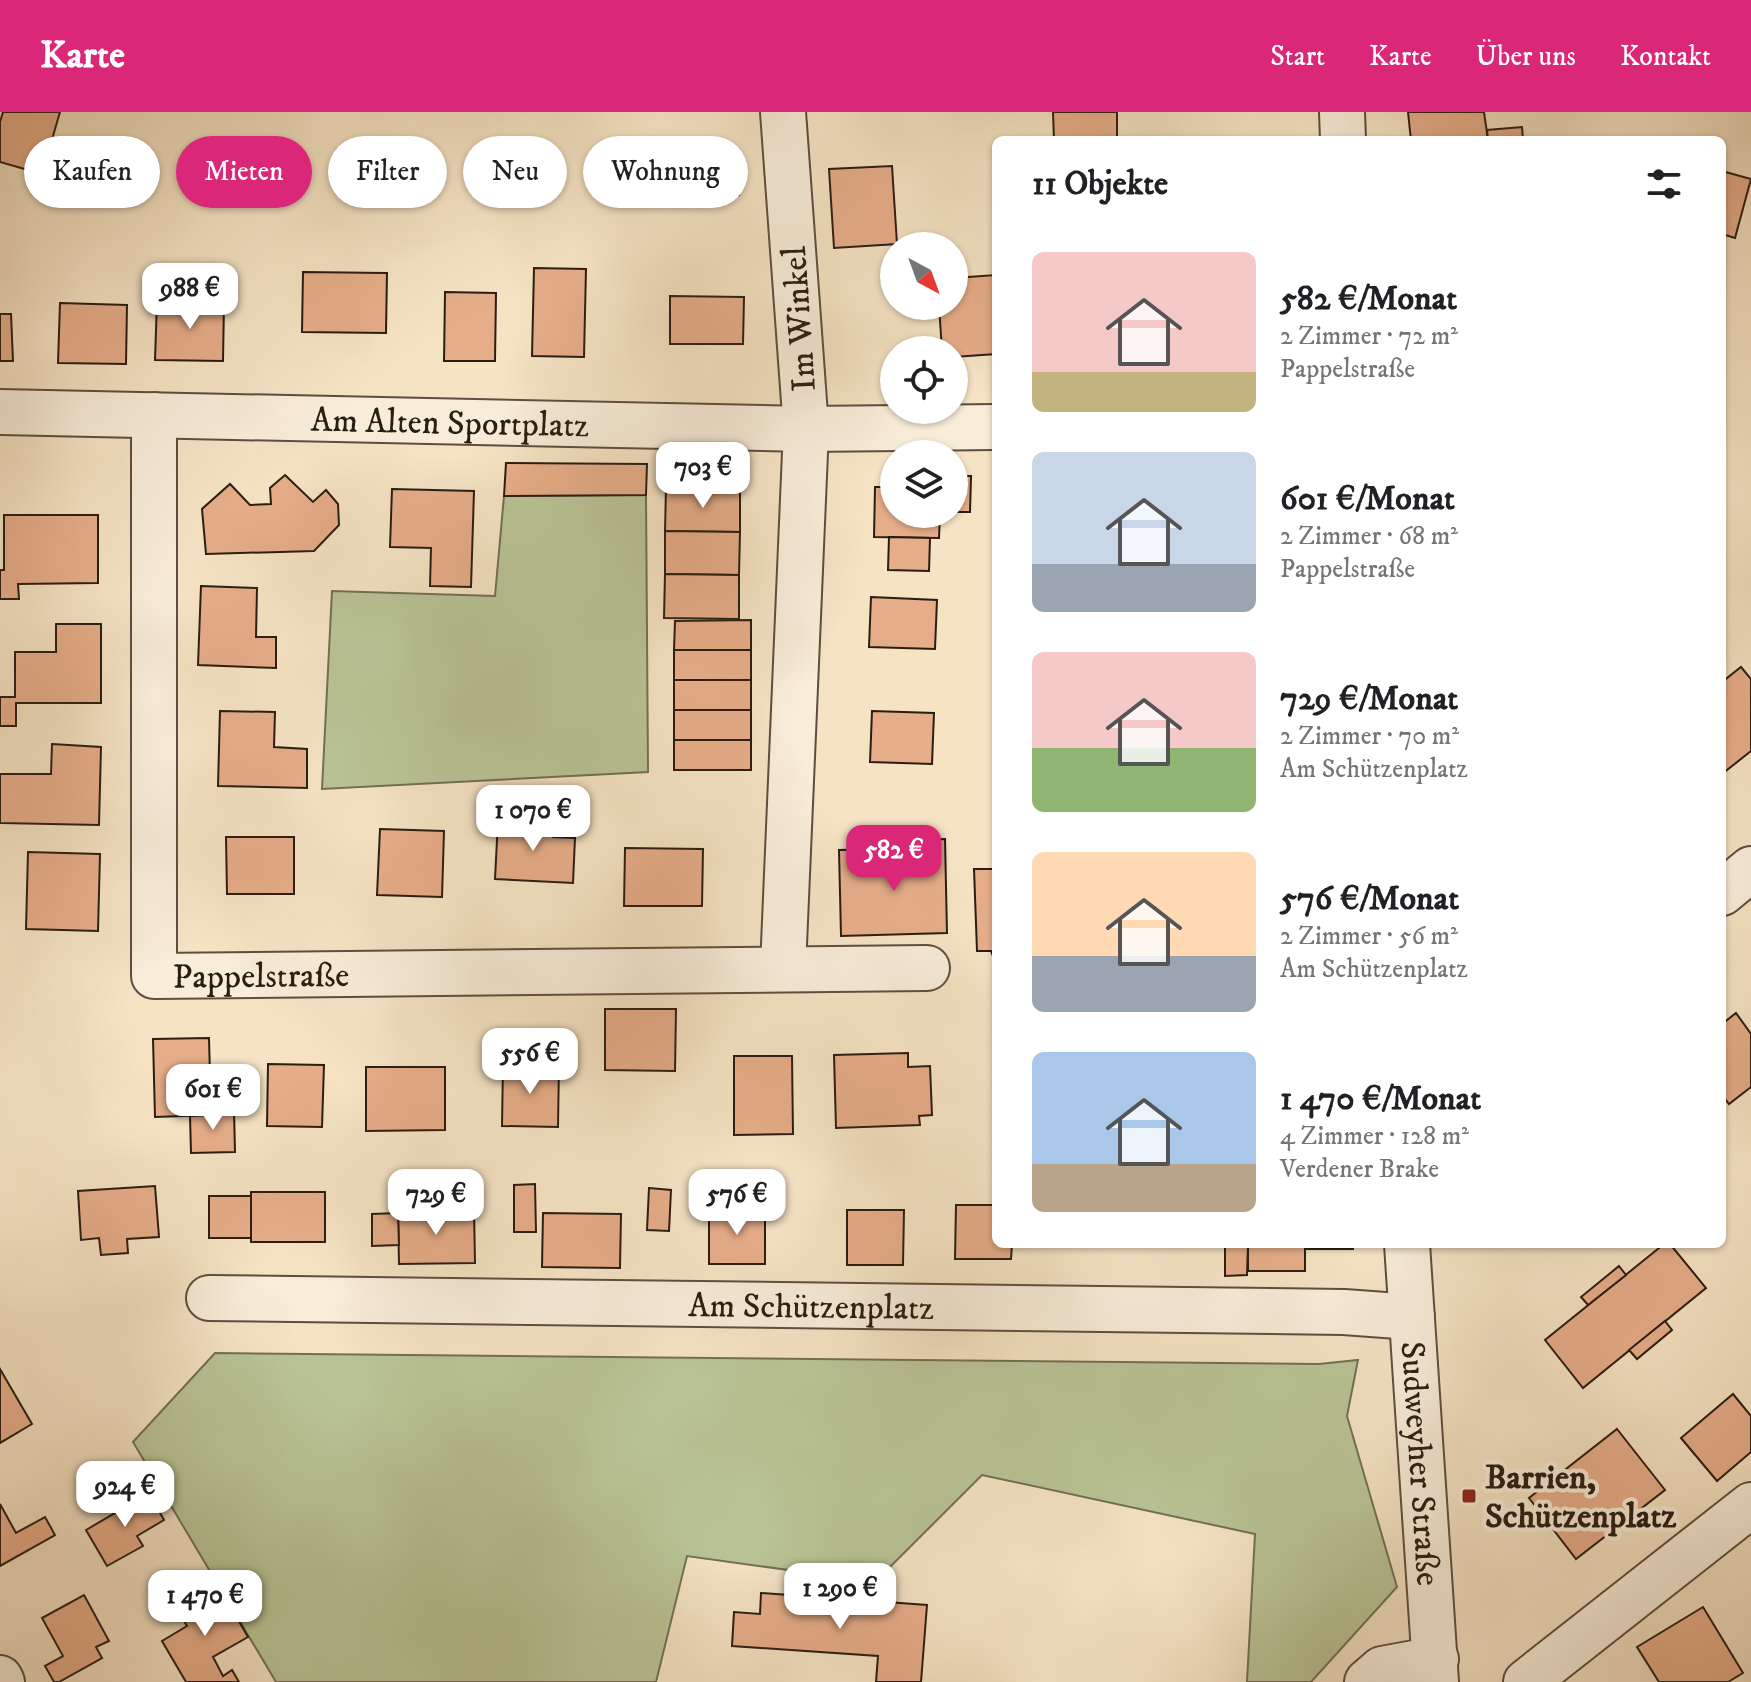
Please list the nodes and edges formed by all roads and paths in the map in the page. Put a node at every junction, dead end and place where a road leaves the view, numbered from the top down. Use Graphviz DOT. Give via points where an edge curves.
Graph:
graph roads {
  1 [pos="783,112"];
  2 [pos="1342,112"];
  3 [pos="1343,136"];
  4 [pos="0,412"];
  5 [pos="154,415"];
  6 [pos="992,427"];
  7 [pos="806,429"];
  8 [pos="1751,869"];
  9 [pos="1726,890"];
  10 [pos="783,968"];
  11 [pos="927,968"];
  12 [pos="1407,1248"];
  13 [pos="209,1298"];
  14 [pos="1412,1317"];
  15 [pos="1751,1505"];
  16 [pos="1436,1671"];
  17 [pos="1367,1682"];
  18 [pos="1526,1682"];
  1 -- 7 [label="street, Im Winkel"];
  2 -- 3 [label="street"];
  4 -- 5 [label="street, Am Alten Sportplatz"];
  5 -- 7 [label="street, Am Alten Sportplatz"];
  5 -- 10 [label="street, Pappelstraße" via="154,976"];
  6 -- 7 [label="street, Am Alten Sportplatz"];
  7 -- 10 [label="street"];
  8 -- 9 [label="street"];
  10 -- 11 [label="street, Pappelstraße"];
  12 -- 14 [label="street, Sudweyher Straße"];
  13 -- 14 [label="street, Am Schützenplatz"];
  14 -- 16 [label="street, Sudweyher Straße"];
  15 -- 18 [label="street"];
  16 -- 17 [label="street" via="1382,1669"];
}
